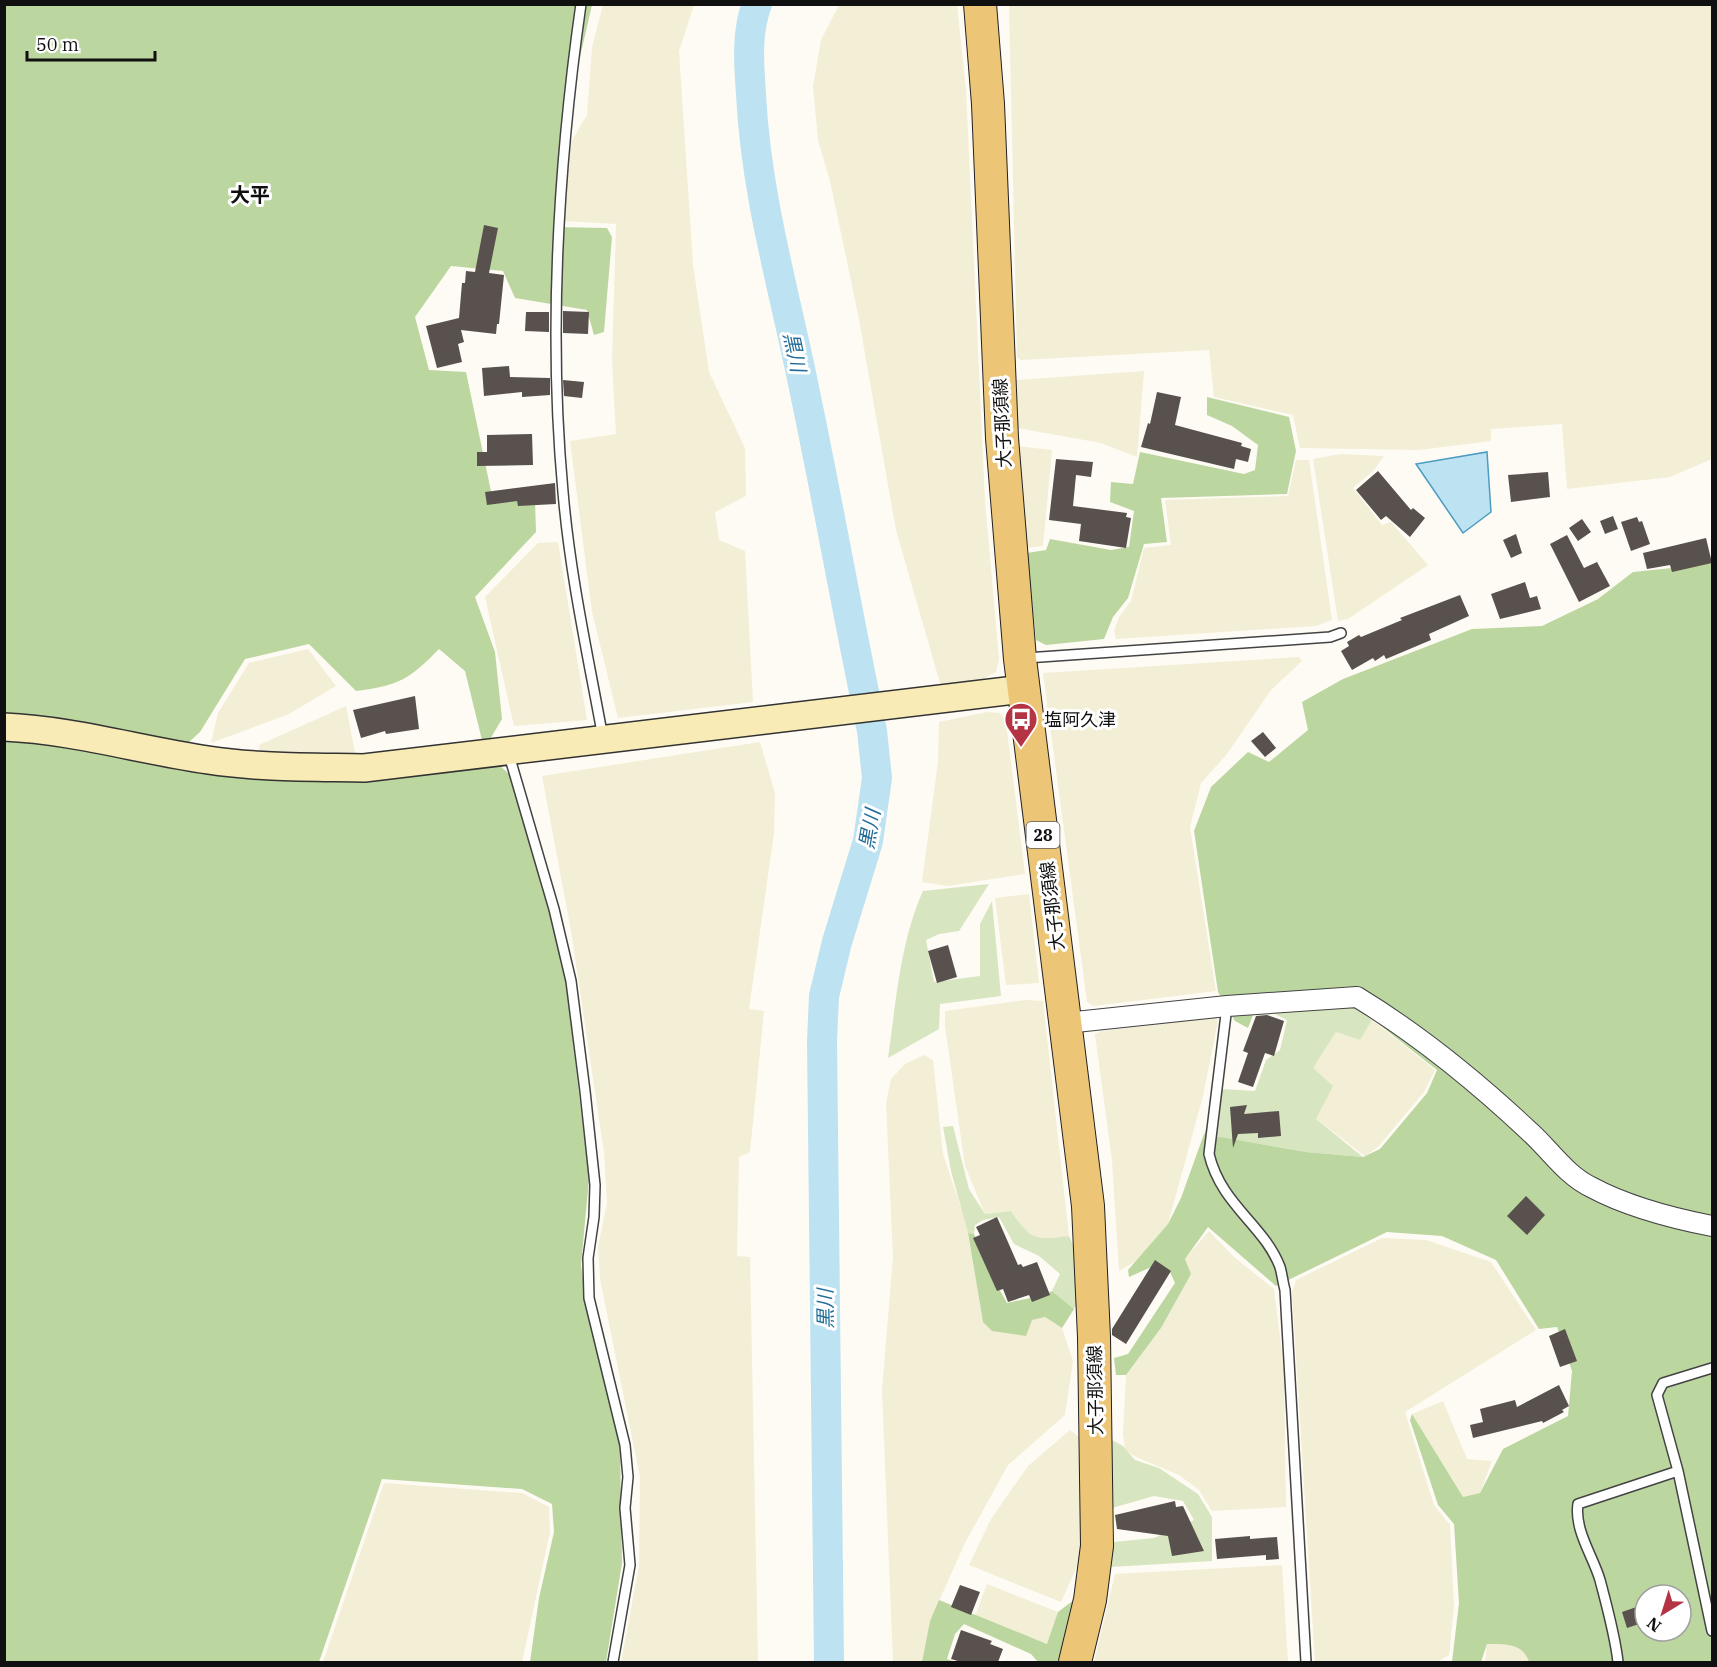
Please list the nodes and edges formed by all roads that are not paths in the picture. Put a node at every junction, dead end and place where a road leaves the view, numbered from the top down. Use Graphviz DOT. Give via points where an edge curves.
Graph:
graph roads {
  1 [pos="581,4"];
  2 [pos="980,4"];
  3 [pos="1341,633"];
  4 [pos="1022,674"];
  5 [pos="4,726"];
  6 [pos="604,740"];
  7 [pos="508,752"];
  8 [pos="1227,1006"];
  9 [pos="1066,1023"];
  10 [pos="1713,1227"];
  11 [pos="1713,1368"];
  12 [pos="1678,1471"];
  13 [pos="1713,1632"];
  14 [pos="613,1662"];
  15 [pos="1075,1662"];
  16 [pos="1306,1662"];
  17 [pos="1618,1662"];
  1 -- 6 [label="lane" via="559,188 555,372 570,558"];
  2 -- 4 [label="main road, 大子那須線 / 28" via="1002,438"];
  3 -- 4 [label="lane" via="1330,638"];
  4 -- 6 [label="street" via="910,704"];
  4 -- 9 [label="main road, 大子那須線 / 28"];
  5 -- 7 [label="street" via="65,732 210,761 276,767 364,768"];
  6 -- 7 [label="street"];
  7 -- 14 [label="lane" via="571,981 585,1091 595,1185 588,1258 589,1298 625,1445 628,1477 630,1565"];
  8 -- 9 [label="street"];
  8 -- 10 [label="street" via="1357,997 1450,1064 1589,1187 1677,1220"];
  8 -- 16 [label="lane" via="1209,1154 1223,1191 1280,1267 1285,1290"];
  9 -- 15 [label="main road, 大子那須線 / 28" via="1088,1206 1095,1393 1097,1546 1090,1600"];
  11 -- 12 [label="lane" via="1658,1388"];
  12 -- 13 [label="lane"];
  12 -- 17 [label="lane" via="1578,1504 1579,1522 1599,1578"];
}
